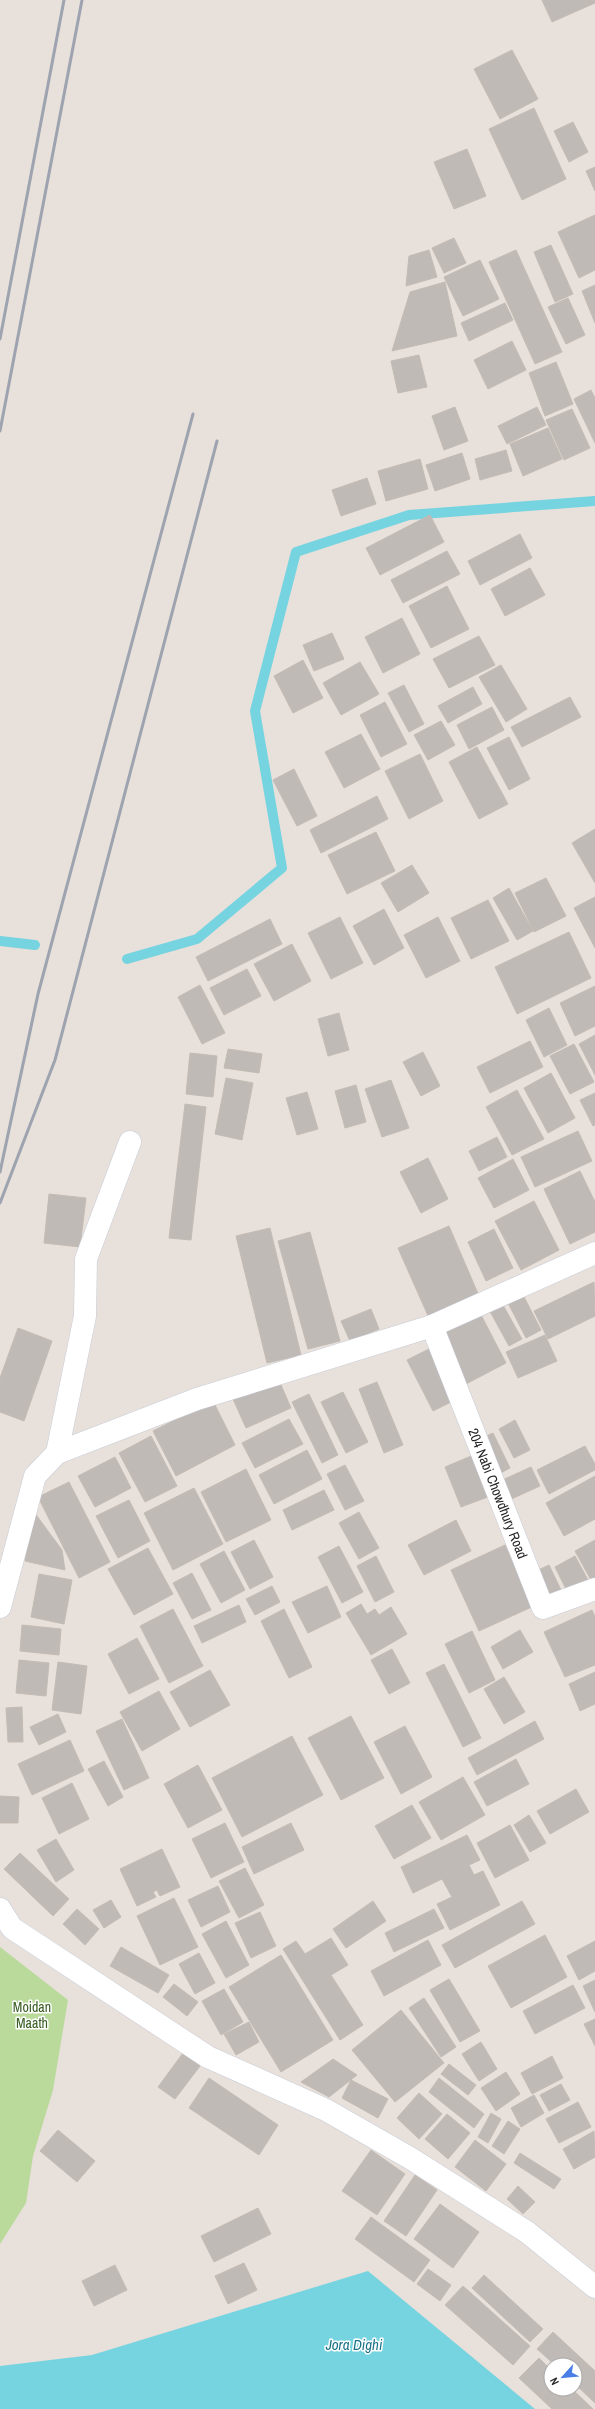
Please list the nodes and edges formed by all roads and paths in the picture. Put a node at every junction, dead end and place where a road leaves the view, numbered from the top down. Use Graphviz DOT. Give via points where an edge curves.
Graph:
graph roads {
  1 [pos="130,1142"];
  2 [pos="595,1253"];
  3 [pos="432,1326"];
  4 [pos="57,1453"];
  5 [pos="595,1589"];
  6 [pos="0,1607"];
  7 [pos="0,1909"];
  8 [pos="595,2287"];
  1 -- 4 [label="street" via="86,1258 84,1316"];
  2 -- 3 [label="street"];
  3 -- 4 [label="street" via="197,1399"];
  3 -- 5 [label="street, 204 Nabi Chowdhury Road" via="542,1608"];
  4 -- 6 [label="street" via="35,1476"];
  7 -- 8 [label="street" via="12,1928 202,2053 326,2110 410,2158 527,2232"];
}
